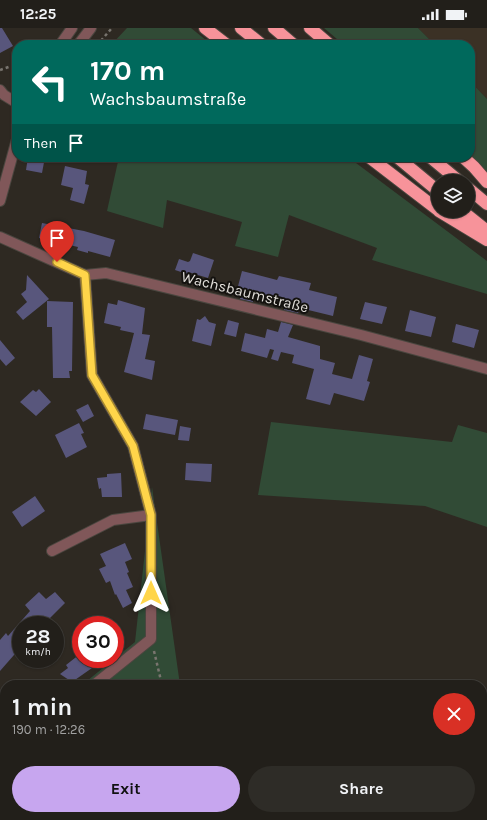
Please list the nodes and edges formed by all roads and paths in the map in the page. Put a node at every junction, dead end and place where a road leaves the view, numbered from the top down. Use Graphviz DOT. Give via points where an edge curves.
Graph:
graph roads {
  1 [pos="72,28"];
  2 [pos="91,28"];
  3 [pos="112,28"];
  4 [pos="205,28"];
  5 [pos="241,28"];
  6 [pos="274,28"];
  7 [pos="310,28"];
  8 [pos="64,40"];
  9 [pos="82,40"];
  10 [pos="101,40"];
  11 [pos="221,40"];
  12 [pos="256,40"];
  13 [pos="288,40"];
  14 [pos="324,40"];
  15 [pos="12,66"];
  16 [pos="0,70"];
  17 [pos="0,90"];
  18 [pos="12,100"];
  19 [pos="12,157"];
  20 [pos="375,162"];
  21 [pos="403,162"];
  22 [pos="436,162"];
  23 [pos="468,162"];
  24 [pos="451,174"];
  25 [pos="487,182"];
  26 [pos="431,185"];
  27 [pos="475,194"];
  28 [pos="0,201"];
  29 [pos="487,204"];
  30 [pos="431,205"];
  31 [pos="451,218"];
  32 [pos="471,218"];
  33 [pos="487,231"];
  34 [pos="0,237"];
  35 [pos="487,240"];
  36 [pos="85,275"];
  37 [pos="487,369"];
  38 [pos="151,515"];
  39 [pos="52,551"];
  40 [pos="151,639"];
  41 [pos="100,680"];
  42 [pos="161,680"];
  1 -- 8 [label="street"];
  2 -- 9 [label="street"];
  3 -- 10 [label="path"];
  4 -- 11 [label="highway"];
  5 -- 12 [label="highway"];
  6 -- 13 [label="highway"];
  7 -- 14 [label="highway"];
  15 -- 16 [label="path"];
  17 -- 18 [label="street"];
  19 -- 28 [label="street"];
  20 -- 30 [label="highway"];
  21 -- 26 [label="highway"];
  22 -- 24 [label="highway"];
  23 -- 25 [label="highway"];
  27 -- 29 [label="highway"];
  31 -- 35 [label="highway"];
  32 -- 33 [label="highway"];
  34 -- 36 [label="street, Wachsbaumstraße"];
  36 -- 37 [label="street, Wachsbaumstraße" via="106,273 361,335"];
  36 -- 38 [label="street" via="92,375 133,446"];
  38 -- 39 [label="street" via="113,520"];
  38 -- 40 [label="street"];
  40 -- 41 [label="street"];
  40 -- 42 [label="path"];
}
